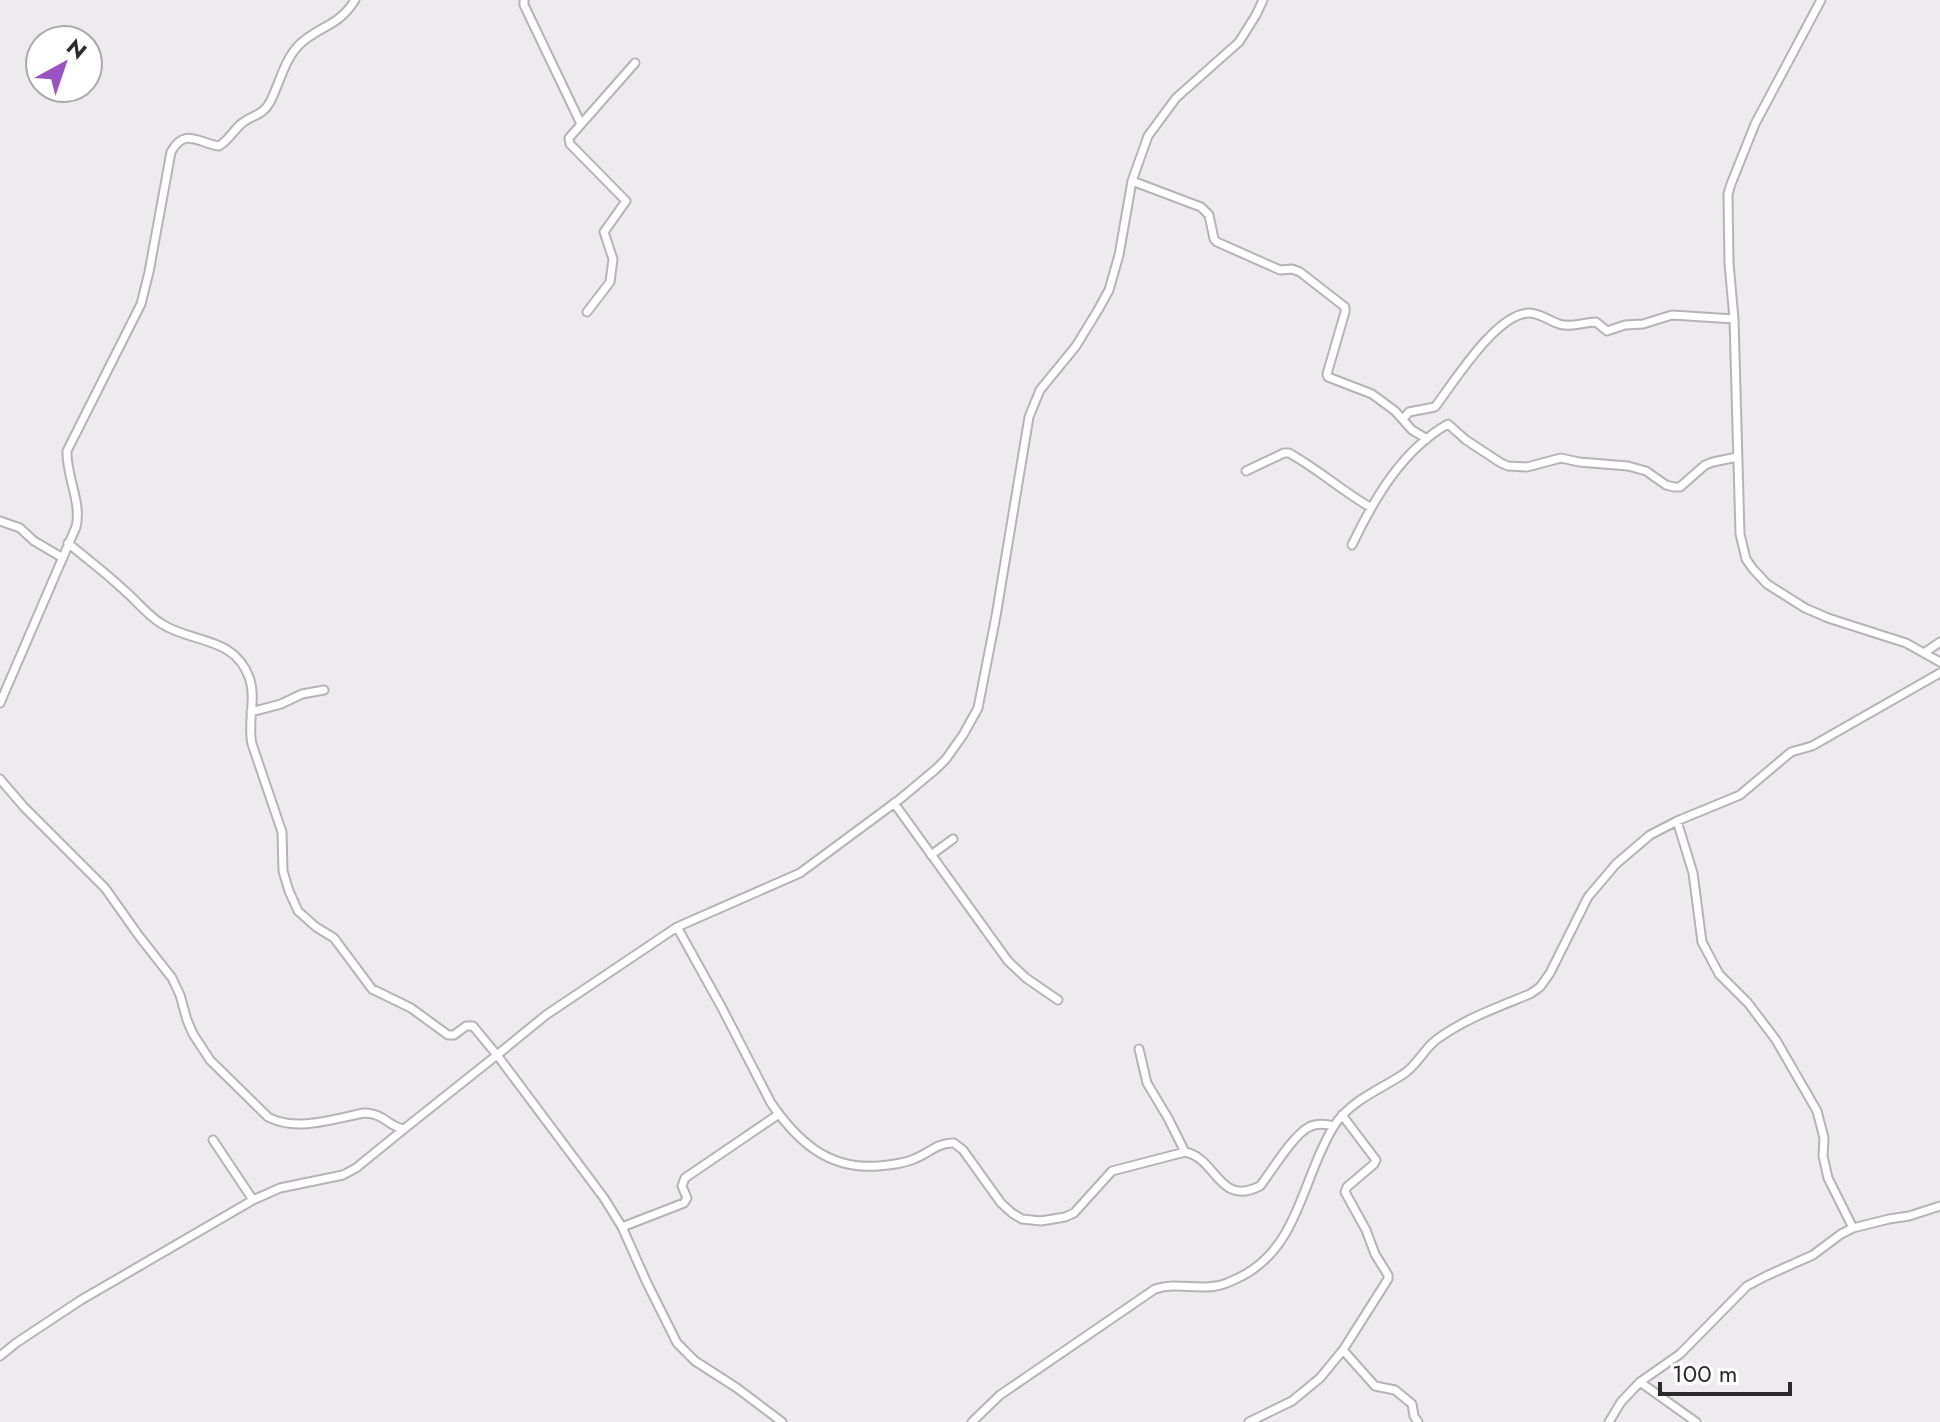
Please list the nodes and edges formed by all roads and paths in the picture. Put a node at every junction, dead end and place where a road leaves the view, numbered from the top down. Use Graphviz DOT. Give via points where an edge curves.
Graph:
graph roads {
  1 [pos="355,0"];
  2 [pos="524,0"];
  3 [pos="1263,0"];
  4 [pos="1821,0"];
  5 [pos="635,63"];
  6 [pos="581,124"];
  7 [pos="1132,181"];
  8 [pos="587,312"];
  9 [pos="1734,319"];
  10 [pos="1403,419"];
  11 [pos="1427,439"];
  12 [pos="1737,457"];
  13 [pos="1246,471"];
  14 [pos="1370,507"];
  15 [pos="0,521"];
  16 [pos="68,543"];
  17 [pos="1352,545"];
  18 [pos="63,558"];
  19 [pos="1940,642"];
  20 [pos="1924,653"];
  21 [pos="1940,662"];
  22 [pos="1940,673"];
  23 [pos="324,690"];
  24 [pos="0,703"];
  25 [pos="251,712"];
  26 [pos="0,779"];
  27 [pos="894,803"];
  28 [pos="1677,821"];
  29 [pos="953,839"];
  30 [pos="931,855"];
  31 [pos="677,927"];
  32 [pos="1058,1000"];
  33 [pos="1139,1049"];
  34 [pos="497,1055"];
  35 [pos="779,1114"];
  36 [pos="1342,1115"];
  37 [pos="1334,1126"];
  38 [pos="404,1129"];
  39 [pos="213,1140"];
  40 [pos="1185,1152"];
  41 [pos="253,1200"];
  42 [pos="1940,1206"];
  43 [pos="622,1227"];
  44 [pos="1853,1228"];
  45 [pos="1343,1350"];
  46 [pos="0,1356"];
  47 [pos="1640,1382"];
  48 [pos="782,1422"];
  49 [pos="972,1422"];
  50 [pos="1249,1422"];
  51 [pos="1418,1422"];
  52 [pos="1609,1422"];
  53 [pos="1696,1422"];
  1 -- 16 [label="street" via="339,21 298,46 264,111 242,123 219,146 189,137 171,152 143,298 67,451 78,519"];
  2 -- 6 [label="street"];
  3 -- 7 [label="street" via="1239,42 1162,115 1148,136"];
  4 -- 9 [label="street" via="1755,124 1728,194"];
  5 -- 6 [label="street"];
  6 -- 8 [label="street" via="570,144 626,201 604,232 613,259 610,282"];
  7 -- 10 [label="street" via="1201,207 1217,242 1280,270 1300,272 1345,307 1328,377 1372,394"];
  7 -- 27 [label="street" via="1109,290 1081,339 1040,390 1029,417 978,708 946,759"];
  9 -- 10 [label="street" via="1672,315 1607,331 1596,322 1562,325 1534,314 1517,315 1485,341 1435,407 1411,411"];
  9 -- 12 [label="street"];
  10 -- 11 [label="street"];
  11 -- 12 [label="street" via="1448,424 1508,466 1566,458 1628,466 1674,487 1705,465"];
  11 -- 14 [label="street" via="1389,478"];
  12 -- 20 [label="street" via="1743,549 1767,584 1805,608"];
  13 -- 14 [label="street" via="1289,453"];
  14 -- 17 [label="street"];
  15 -- 18 [label="street" via="20,528"];
  16 -- 18 [label="street"];
  16 -- 25 [label="street" via="165,627 233,654 249,677"];
  18 -- 24 [label="street"];
  19 -- 20 [label="street"];
  20 -- 21 [label="street"];
  22 -- 28 [label="street" via="1812,746 1791,752 1740,795"];
  23 -- 25 [label="street"];
  25 -- 34 [label="street" via="250,738 282,832 283,871 298,911 334,938 372,989 448,1035 470,1025"];
  26 -- 38 [label="street" via="105,888 172,978 193,1034 210,1060 268,1117 294,1124 374,1113"];
  27 -- 30 [label="street"];
  27 -- 31 [label="street" via="800,873"];
  28 -- 36 [label="street" via="1650,835 1604,876 1540,987 1457,1026 1412,1068"];
  28 -- 44 [label="street" via="1693,873 1702,942 1719,974 1776,1040 1817,1111 1828,1178"];
  29 -- 30 [label="street"];
  30 -- 32 [label="street" via="1008,961"];
  31 -- 34 [label="street" via="546,1015"];
  31 -- 35 [label="street"];
  33 -- 40 [label="street" via="1147,1083"];
  34 -- 38 [label="street"];
  34 -- 43 [label="street"];
  35 -- 40 [label="street" via="806,1143 843,1164 898,1164 954,1143 1001,1203 1031,1220 1070,1216 1112,1171"];
  35 -- 43 [label="street" via="685,1178 684,1203"];
  36 -- 37 [label="street"];
  36 -- 45 [label="street" via="1376,1160 1345,1192 1388,1277"];
  37 -- 40 [label="street" via="1309,1127 1252,1190 1224,1185 1201,1158"];
  37 -- 49 [label="street" via="1287,1232 1259,1264 1213,1287 1155,1289 1000,1395"];
  38 -- 41 [label="street" via="343,1175 280,1188"];
  39 -- 41 [label="street"];
  41 -- 46 [label="street" via="81,1300"];
  42 -- 44 [label="street"];
  43 -- 48 [label="street" via="677,1343"];
  44 -- 47 [label="street" via="1813,1255 1747,1286 1680,1354"];
  45 -- 50 [label="street" via="1303,1394"];
  45 -- 51 [label="street" via="1375,1386 1395,1390 1412,1404"];
  47 -- 52 [label="street"];
  47 -- 53 [label="street"];
}
